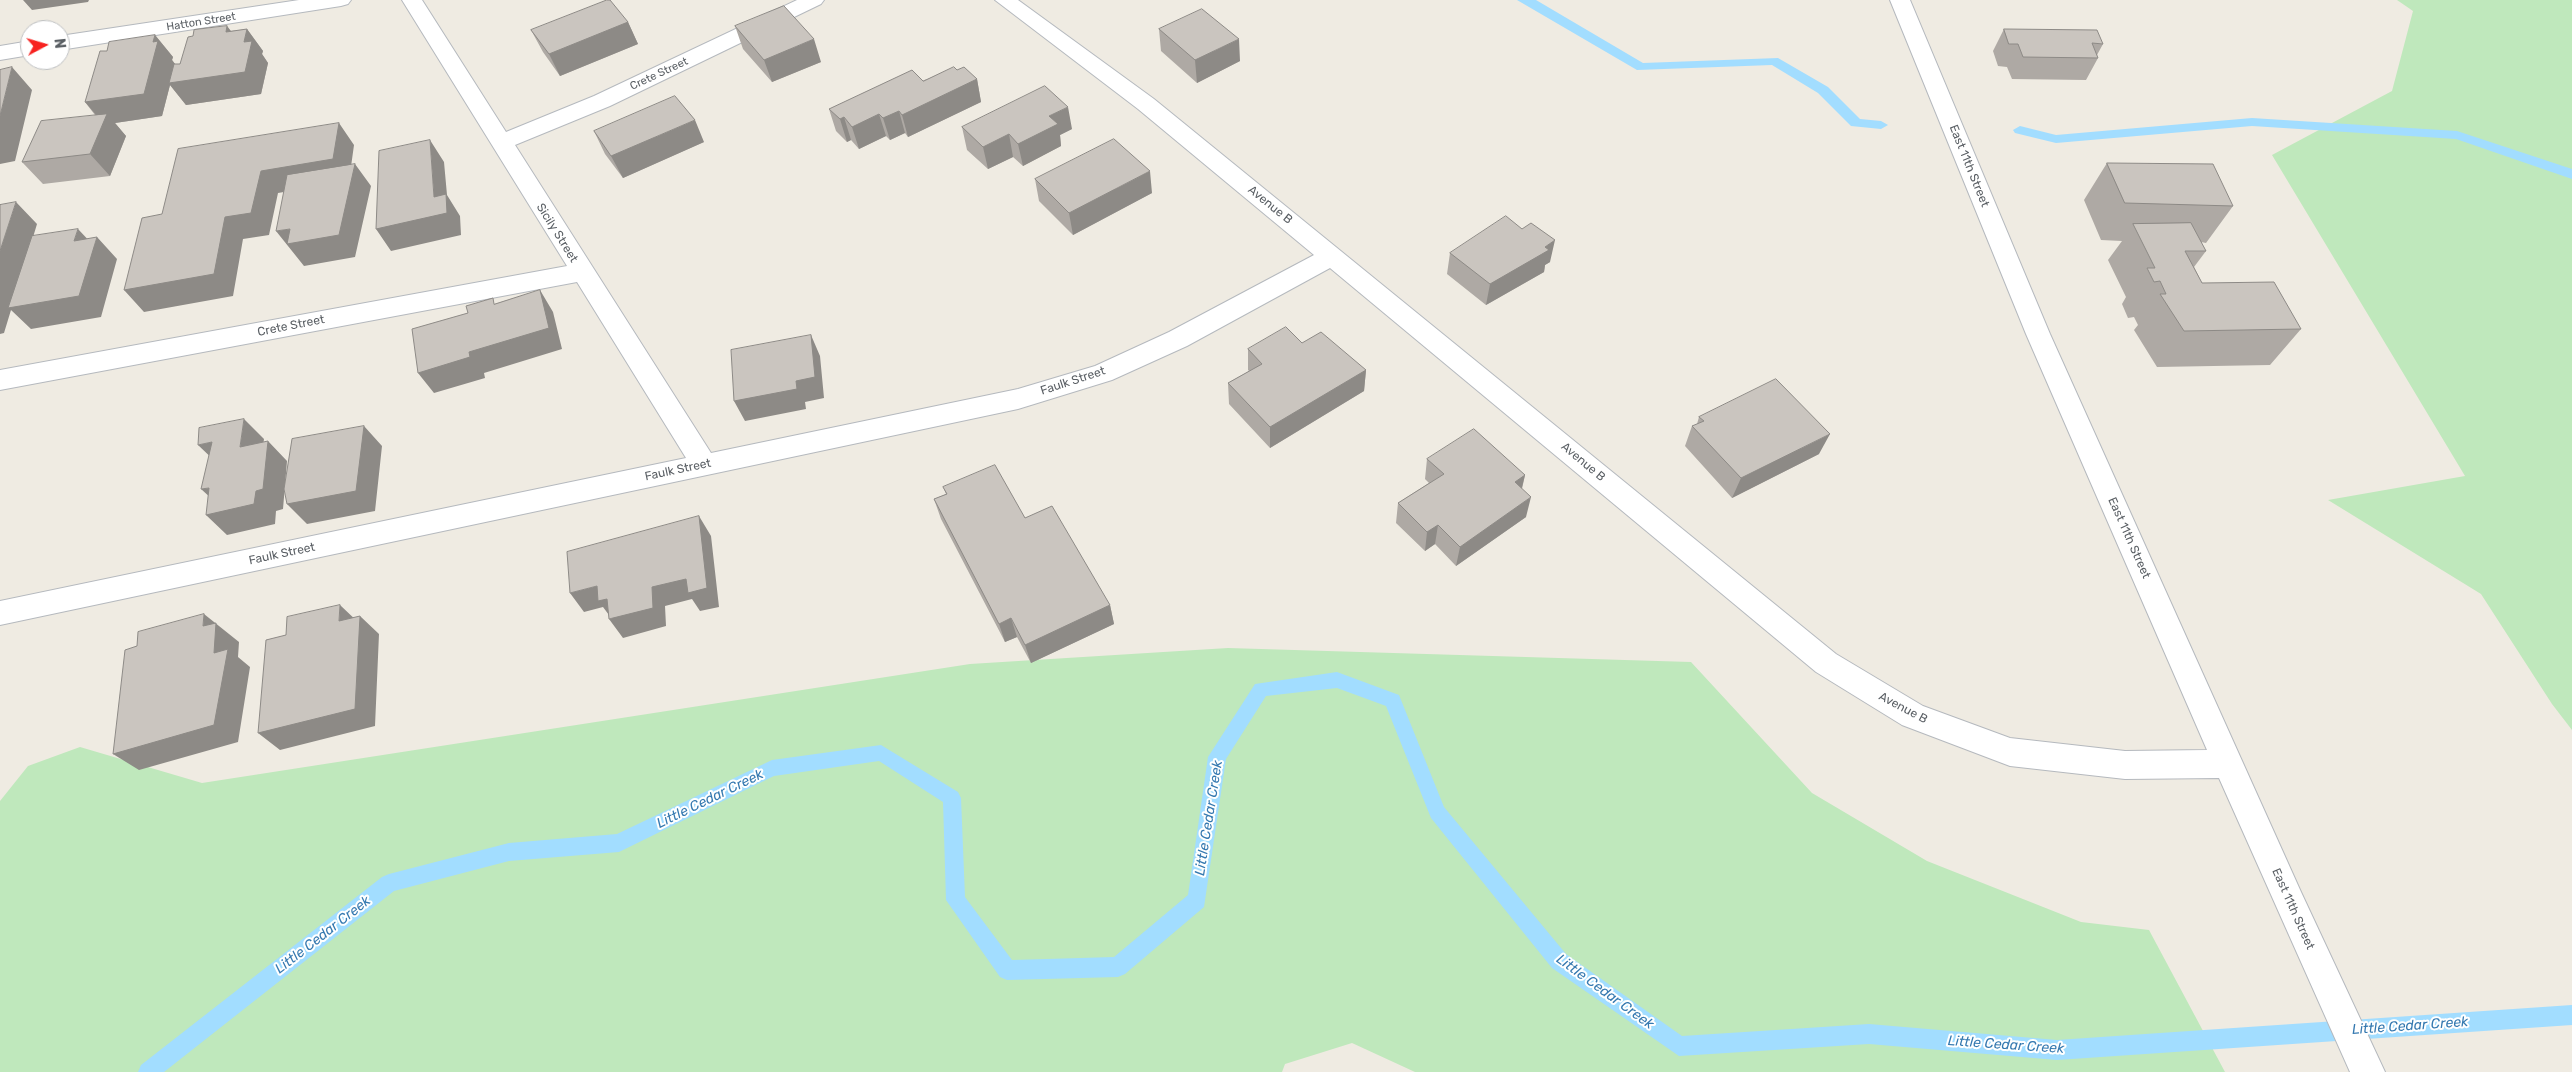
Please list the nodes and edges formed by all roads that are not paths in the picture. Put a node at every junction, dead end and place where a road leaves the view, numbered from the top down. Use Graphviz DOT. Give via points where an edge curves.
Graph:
graph roads {
  1 [pos="341,0"];
  2 [pos="412,0"];
  3 [pos="814,0"];
  4 [pos="1005,0"];
  5 [pos="1900,0"];
  6 [pos="70,42"];
  7 [pos="20,50"];
  8 [pos="0,53"];
  9 [pos="502,142"];
  10 [pos="1333,256"];
  11 [pos="582,272"];
  12 [pos="0,380"];
  13 [pos="704,464"];
  14 [pos="0,613"];
  15 [pos="2229,764"];
  16 [pos="2368,1072"];
  1 -- 6 [label="street, Hatton Street"];
  2 -- 9 [label="street, Sicily Street"];
  3 -- 9 [label="street, Crete Street" via="602,101"];
  4 -- 10 [label="street, Avenue B" via="1146,104"];
  5 -- 15 [label="street, East 11th Street" via="2038,334"];
  7 -- 8 [label="street"];
  9 -- 11 [label="street, Sicily Street"];
  10 -- 13 [label="street, Faulk Street" via="1178,339 1104,373 1018,399"];
  10 -- 15 [label="street, Avenue B" via="1826,663 1913,716 2010,752 2125,765"];
  11 -- 12 [label="street, Crete Street"];
  11 -- 13 [label="street, Sicily Street"];
  13 -- 14 [label="street, Faulk Street"];
  15 -- 16 [label="street, East 11th Street"];
}
